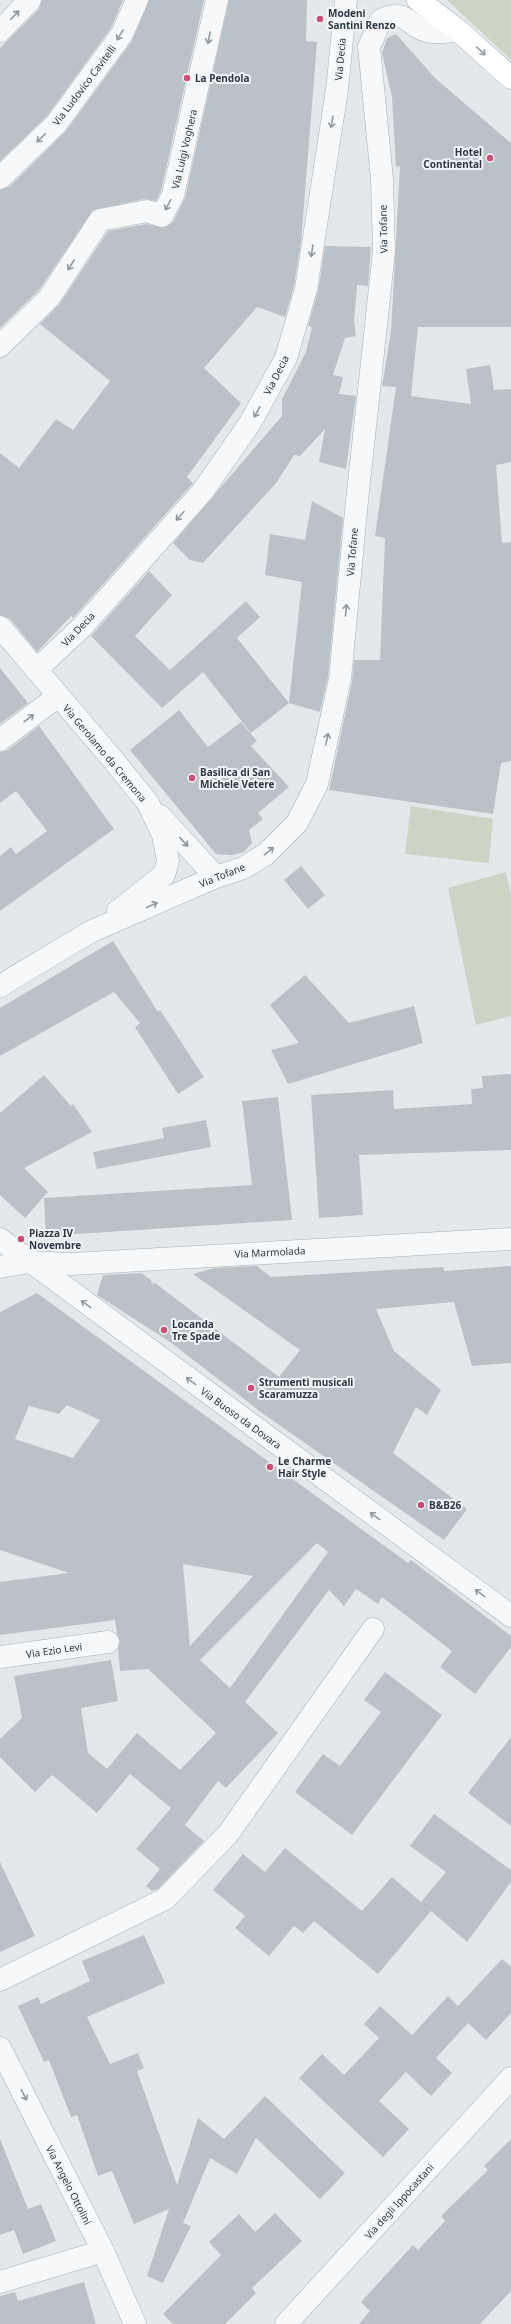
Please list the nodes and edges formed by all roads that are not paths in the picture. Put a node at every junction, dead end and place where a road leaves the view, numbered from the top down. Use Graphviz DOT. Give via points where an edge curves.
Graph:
graph roads {
  1 [pos="30,0"];
  2 [pos="137,0"];
  3 [pos="217,0"];
  4 [pos="346,0"];
  5 [pos="418,0"];
  6 [pos="0,30"];
  7 [pos="459,31"];
  8 [pos="506,71"];
  9 [pos="337,90"];
  10 [pos="372,92"];
  11 [pos="0,178"];
  12 [pos="0,346"];
  13 [pos="0,627"];
  14 [pos="36,670"];
  15 [pos="58,696"];
  16 [pos="0,740"];
  17 [pos="148,803"];
  18 [pos="216,877"];
  19 [pos="90,932"];
  20 [pos="0,986"];
  21 [pos="0,1239"];
  22 [pos="511,1239"];
  23 [pos="28,1262"];
  24 [pos="0,1267"];
  25 [pos="511,1616"];
  26 [pos="373,1628"];
  27 [pos="108,1642"];
  28 [pos="0,1657"];
  29 [pos="0,1980"];
  30 [pos="0,2048"];
  31 [pos="6,2073"];
  32 [pos="511,2078"];
  33 [pos="103,2251"];
  34 [pos="0,2282"];
  35 [pos="135,2324"];
  36 [pos="286,2324"];
  6 -- 1 [label="street, one-way"];
  2 -- 11 [label="street, Via Ludovico Cavitelli, one-way" via="122,34 56,124"];
  3 -- 12 [label="street, Via Luigi Voghera, one-way" via="173,195 162,216 147,211 100,220 49,298"];
  4 -- 9 [label="street, Via Decia"];
  5 -- 7 [label="main road"];
  7 -- 8 [label="main road, one-way"];
  7 -- 10 [label="street, Via Tofane" via="427,31 393,14 381,20 369,47"];
  9 -- 10 [label="street"];
  9 -- 14 [label="street, Via Decia, one-way" via="306,289 286,358 250,424 203,490 82,627"];
  18 -- 10 [label="street, Via Tofane, one-way" via="243,868 266,854 297,823 317,784 340,679 384,251 382,180"];
  13 -- 14 [label="street, Via Gerolamo da Cremona"];
  14 -- 15 [label="street, Via Gerolamo da Cremona"];
  16 -- 15 [label="street, one-way"];
  15 -- 17 [label="street, Via Gerolamo da Cremona"];
  17 -- 18 [label="street, one-way"];
  17 -- 19 [label="street, Via Gerolamo da Cremona" via="163,835 168,861 164,875"];
  19 -- 18 [label="street, Via Tofane, one-way"];
  19 -- 20 [label="street, Via Tofane"];
  21 -- 23 [label="street"];
  22 -- 23 [label="street, Via Marmolada" via="72,1264"];
  23 -- 24 [label="street"];
  25 -- 23 [label="street, Via Buoso da Dovara, one-way"];
  26 -- 29 [label="street" via="228,1834 165,1899"];
  27 -- 28 [label="street, Via Ezio Levi"];
  30 -- 31 [label="street, Via Angelo Ottolini"];
  31 -- 33 [label="street, Via Angelo Ottolini, one-way"];
  32 -- 36 [label="street, Via degli Ippocastani"];
  33 -- 34 [label="street"];
  33 -- 35 [label="street, Via Angelo Ottolini"];
}
